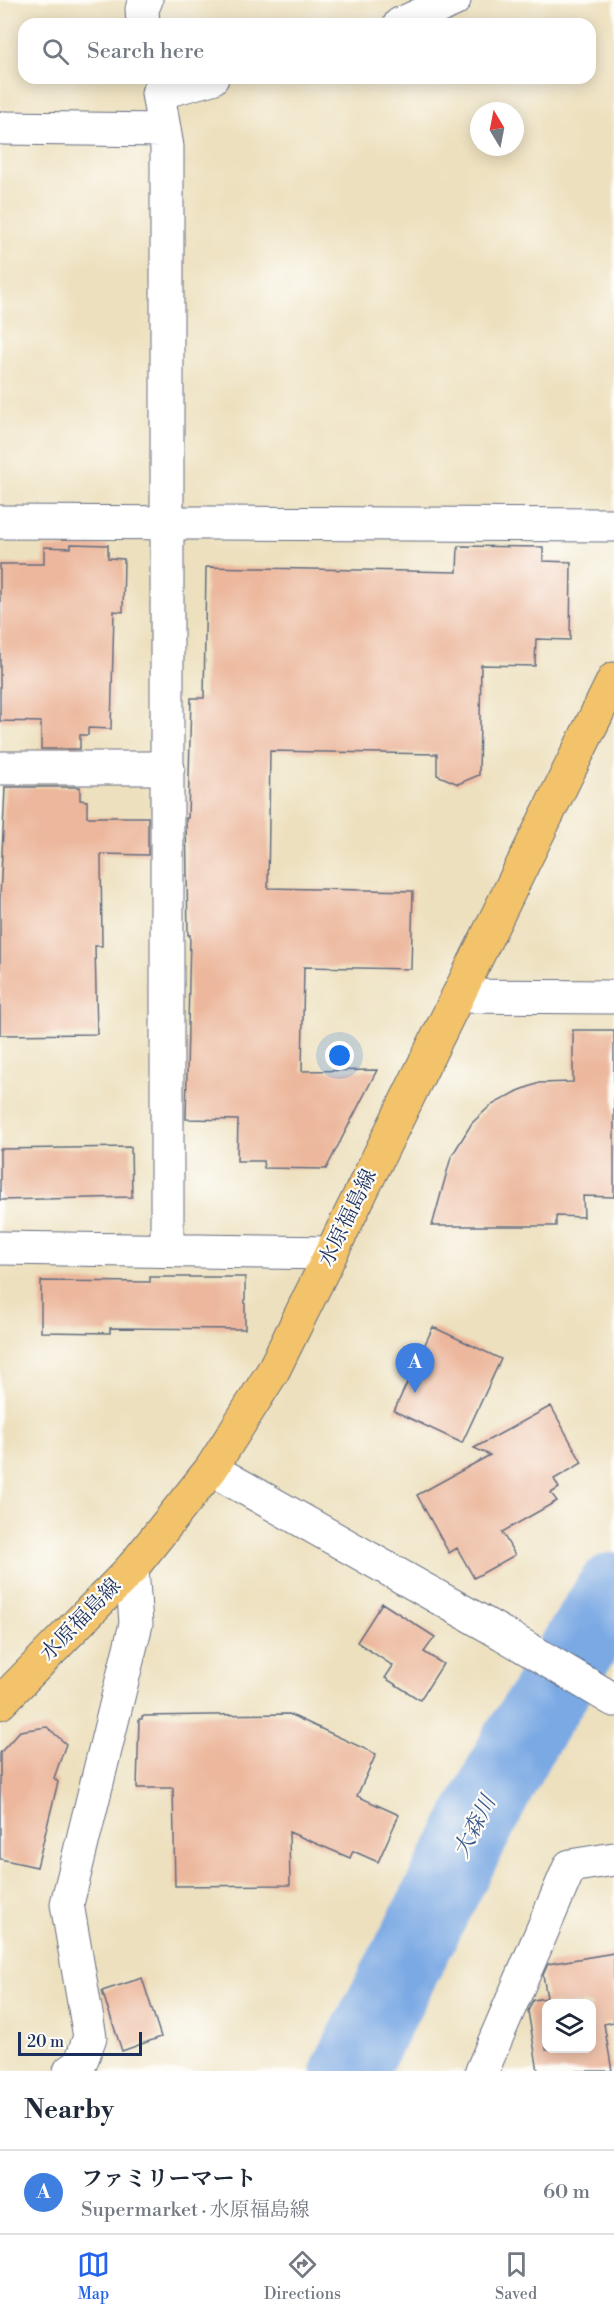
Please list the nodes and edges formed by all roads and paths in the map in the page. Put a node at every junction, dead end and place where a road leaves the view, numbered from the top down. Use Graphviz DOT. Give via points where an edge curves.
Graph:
graph roads {
  1 [pos="146,0"];
  2 [pos="454,0"];
  3 [pos="143,18"];
  4 [pos="414,18"];
  5 [pos="156,85"];
  6 [pos="3,128"];
  7 [pos="164,130"];
  8 [pos="0,522"];
  9 [pos="168,523"];
  10 [pos="614,525"];
  11 [pos="614,679"];
  12 [pos="0,768"];
  13 [pos="168,768"];
  14 [pos="458,996"];
  15 [pos="614,997"];
  16 [pos="0,1248"];
  17 [pos="167,1250"];
  18 [pos="331,1252"];
  19 [pos="212,1469"];
  20 [pos="132,1568"];
  21 [pos="614,1700"];
  22 [pos="0,1703"];
  23 [pos="614,1859"];
  24 [pos="70,2071"];
  25 [pos="482,2071"];
  1 -- 3 [label="street"];
  2 -- 4 [label="street"];
  5 -- 7 [label="street"];
  6 -- 7 [label="street"];
  7 -- 9 [label="street"];
  8 -- 9 [label="street"];
  9 -- 10 [label="street"];
  9 -- 13 [label="street"];
  11 -- 14 [label="main road, 水原福島線"];
  12 -- 13 [label="street"];
  13 -- 17 [label="street"];
  14 -- 15 [label="street"];
  14 -- 18 [label="main road, 水原福島線"];
  16 -- 17 [label="street"];
  17 -- 18 [label="street"];
  18 -- 19 [label="main road, 水原福島線" via="273,1371"];
  19 -- 20 [label="main road, 水原福島線"];
  19 -- 21 [label="street"];
  20 -- 22 [label="main road, 水原福島線"];
  20 -- 24 [label="street" via="136,1624 67,1904 90,2037 80,2064"];
  23 -- 25 [label="street" via="570,1866"];
}
